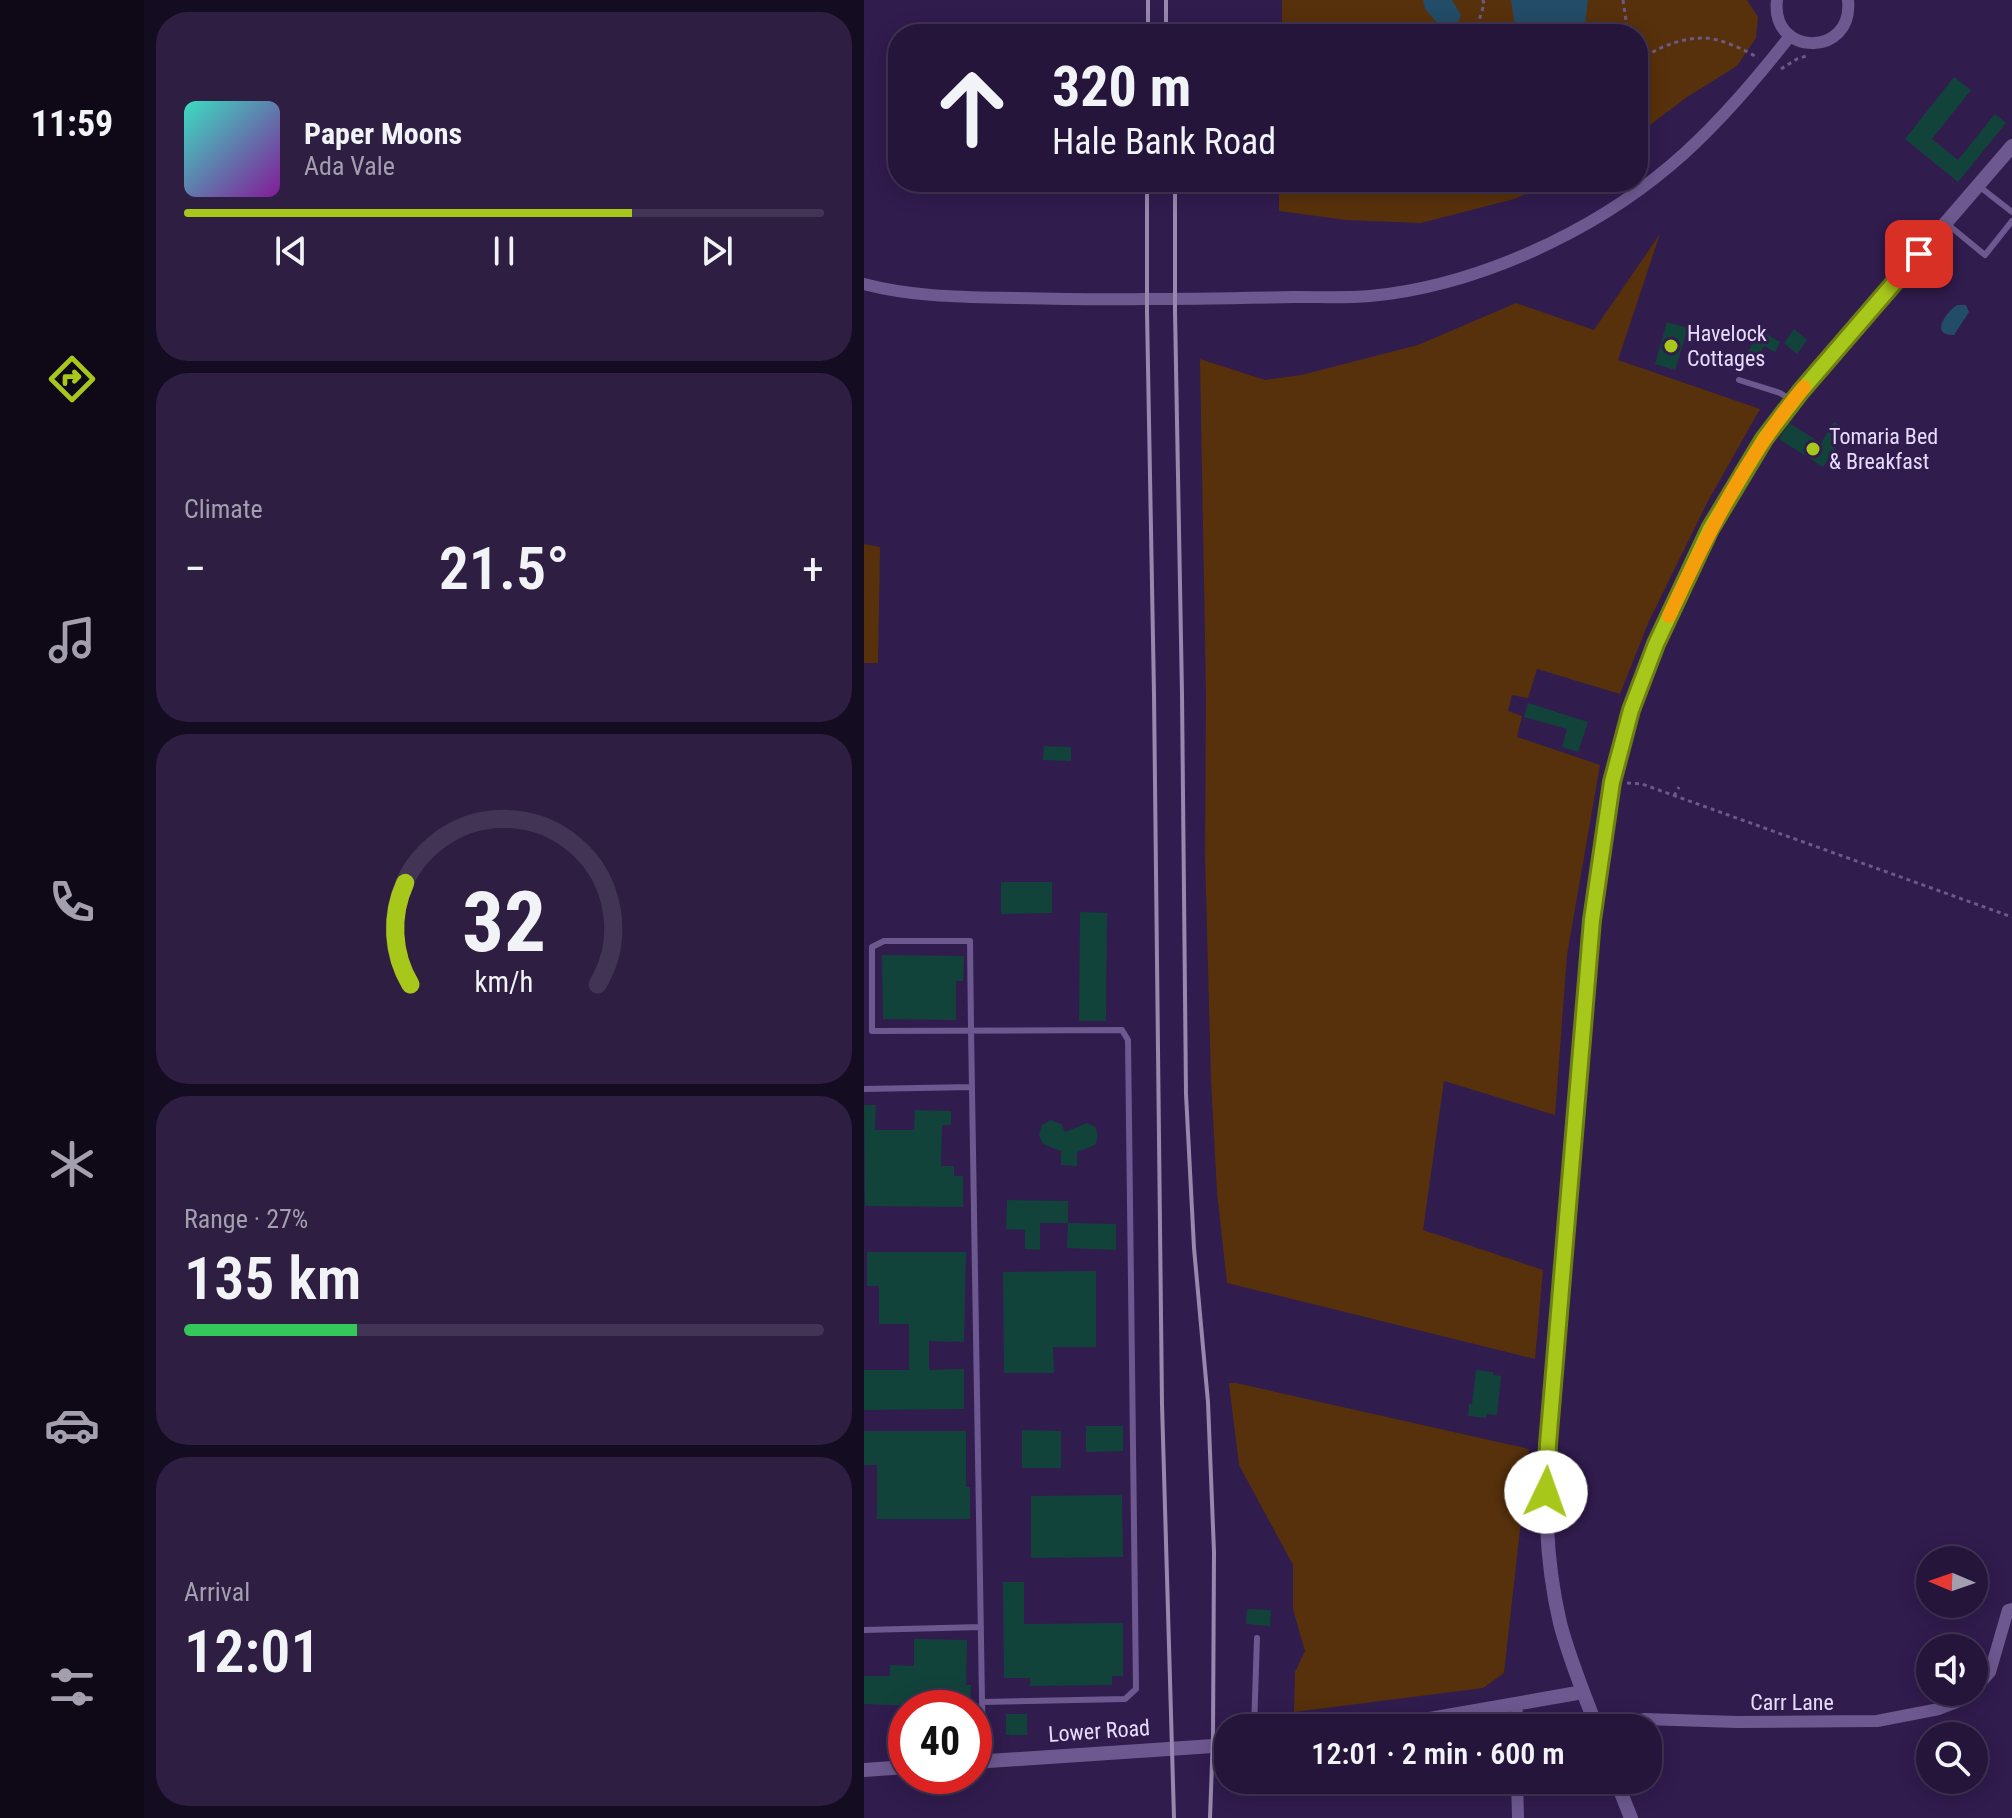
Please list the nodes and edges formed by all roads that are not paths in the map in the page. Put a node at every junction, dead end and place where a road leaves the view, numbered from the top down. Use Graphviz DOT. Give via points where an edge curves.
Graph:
graph roads {
  1 [pos="1777,0"];
  2 [pos="1848,0"];
  3 [pos="1790,36"];
  4 [pos="2012,146"];
  5 [pos="1648,182"];
  6 [pos="1977,185"];
  7 [pos="1635,192"];
  8 [pos="2012,212"];
  9 [pos="2012,221"];
  10 [pos="1946,223"];
  11 [pos="864,284"];
  12 [pos="1739,380"];
  13 [pos="1793,401"];
  14 [pos="971,1029"];
  15 [pos="868,1031"];
  16 [pos="972,1087"];
  17 [pos="864,1089"];
  18 [pos="2012,1609"];
  19 [pos="981,1627"];
  20 [pos="864,1630"];
  21 [pos="1257,1638"];
  22 [pos="1988,1674"];
  23 [pos="982,1690"];
  24 [pos="1583,1692"];
  25 [pos="992,1702"];
  26 [pos="1517,1703"];
  27 [pos="1947,1706"];
  28 [pos="1254,1714"];
  29 [pos="1456,1714"];
  30 [pos="1517,1714"];
  31 [pos="1592,1714"];
  32 [pos="1662,1720"];
  33 [pos="1214,1746"];
  34 [pos="992,1761"];
  35 [pos="888,1768"];
  36 [pos="864,1770"];
  37 [pos="1517,1794"];
  38 [pos="1622,1794"];
  39 [pos="1518,1818"];
  40 [pos="1631,1818"];
  1 -- 3 [label="street" via="1776,16"];
  2 -- 3 [label="street" via="1847,21 1833,38 1811,44"];
  3 -- 5 [label="street" via="1696,142"];
  4 -- 6 [label="street"];
  6 -- 8 [label="lane"];
  6 -- 10 [label="street"];
  7 -- 11 [label="street" via="1606,213 1520,256 1424,287 1370,296 945,297"];
  9 -- 10 [label="lane" via="1985,255"];
  10 -- 13 [label="street"];
  12 -- 13 [label="lane"];
  13 -- 24 [label="street" via="1710,529 1656,644 1612,782 1592,920 1545,1521 1553,1594"];
  14 -- 15 [label="lane"];
  14 -- 15 [label="lane" via="970,941 884,941 872,947"];
  14 -- 16 [label="lane"];
  14 -- 25 [label="lane" via="1122,1030 1128,1040 1136,1689 1125,1699"];
  16 -- 17 [label="lane"];
  16 -- 19 [label="lane"];
  18 -- 22 [label="street, Carr Lane"];
  19 -- 20 [label="lane"];
  19 -- 23 [label="lane"];
  21 -- 28 [label="lane"];
  24 -- 26 [label="street"];
  24 -- 31 [label="street"];
  26 -- 29 [label="street"];
  26 -- 30 [label="street"];
  27 -- 32 [label="street, Carr Lane" via="1877,1721"];
  33 -- 34 [label="street, Lower Road"];
  35 -- 36 [label="street"];
  37 -- 39 [label="street"];
  38 -- 40 [label="street"];
}
